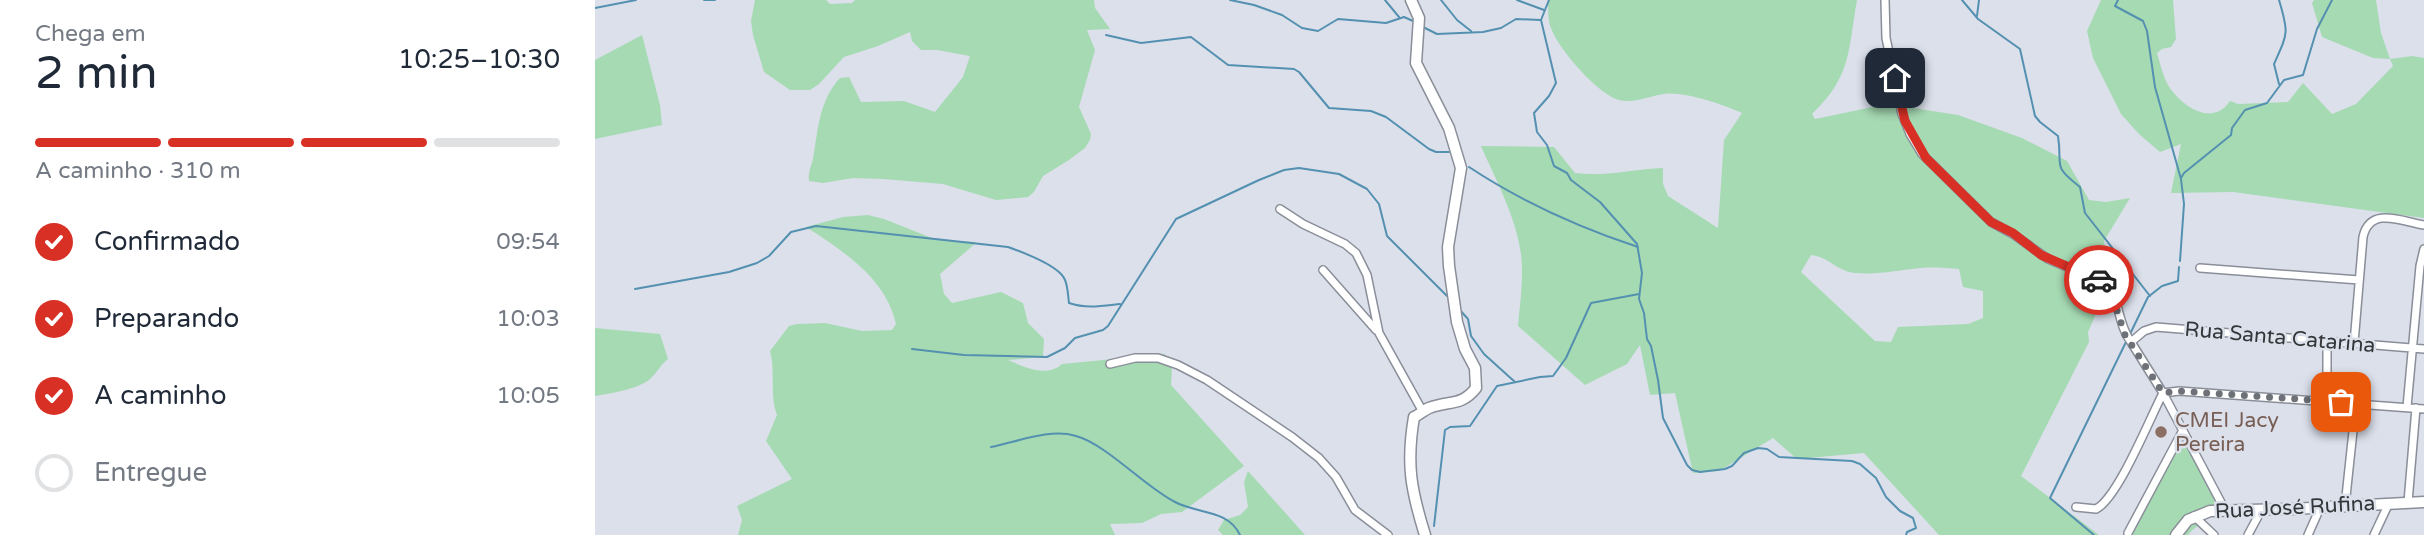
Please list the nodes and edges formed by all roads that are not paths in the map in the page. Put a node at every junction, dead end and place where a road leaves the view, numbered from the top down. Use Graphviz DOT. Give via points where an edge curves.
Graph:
graph roads {
  1 [pos="1411,0"];
  2 [pos="1885,0"];
  3 [pos="1280,209"];
  4 [pos="2424,225"];
  5 [pos="2424,249"];
  6 [pos="2200,268"];
  7 [pos="1323,270"];
  8 [pos="2359,280"];
  9 [pos="2421,286"];
  10 [pos="1379,333"];
  11 [pos="2327,341"];
  12 [pos="2131,342"];
  13 [pos="2354,343"];
  14 [pos="2414,348"];
  15 [pos="2424,349"];
  16 [pos="1110,364"];
  17 [pos="2163,393"];
  18 [pos="2327,401"];
  19 [pos="2356,403"];
  20 [pos="2415,408"];
  21 [pos="1423,412"];
  22 [pos="2182,432"];
  23 [pos="2389,502"];
  24 [pos="2408,502"];
  25 [pos="2424,502"];
  26 [pos="2345,506"];
  27 [pos="2076,507"];
  28 [pos="2321,508"];
  29 [pos="2262,509"];
  30 [pos="2225,510"];
  31 [pos="2194,516"];
  32 [pos="2128,533"];
  33 [pos="1388,535"];
  34 [pos="1425,535"];
  35 [pos="2176,535"];
  36 [pos="2214,535"];
  37 [pos="2248,535"];
  38 [pos="2308,535"];
  39 [pos="2374,535"];
  1 -- 21 [label="street" via="1419,18 1416,63 1449,128 1461,168 1449,267 1457,322 1475,368 1476,388 1460,402"];
  2 -- 12 [label="street" via="1886,38 1902,114 1922,153 1991,222 2041,255 2108,284"];
  3 -- 10 [label="street" via="1356,253 1367,275"];
  4 -- 8 [label="street" via="2377,218 2367,224"];
  5 -- 9 [label="street"];
  6 -- 8 [label="street"];
  7 -- 10 [label="street"];
  8 -- 13 [label="street"];
  9 -- 14 [label="street"];
  10 -- 21 [label="street"];
  11 -- 12 [label="street, Rua Santa Catarina" via="2156,327"];
  11 -- 13 [label="street, Rua Santa Catarina"];
  11 -- 18 [label="street"];
  12 -- 17 [label="street"];
  13 -- 14 [label="street, Rua Santa Catarina"];
  14 -- 15 [label="street, Rua Santa Catarina"];
  14 -- 20 [label="street"];
  16 -- 33 [label="street" via="1158,359 1207,380 1319,457 1355,510"];
  17 -- 18 [label="street"];
  17 -- 22 [label="street"];
  17 -- 27 [label="street" via="2104,503 2096,509"];
  18 -- 19 [label="street"];
  19 -- 20 [label="street"];
  19 -- 26 [label="street"];
  20 -- 24 [label="street"];
  21 -- 34 [label="street" via="1414,418 1409,474"];
  22 -- 30 [label="street"];
  22 -- 32 [label="street"];
  23 -- 24 [label="street, Rua José Rufina"];
  23 -- 26 [label="street, Rua José Rufina"];
  23 -- 39 [label="street"];
  24 -- 25 [label="street, Rua José Rufina"];
  26 -- 28 [label="street, Rua José Rufina"];
  28 -- 29 [label="street, Rua José Rufina"];
  28 -- 38 [label="street"];
  29 -- 30 [label="street, Rua José Rufina"];
  29 -- 37 [label="street"];
  30 -- 31 [label="street, Rua José Rufina"];
  31 -- 35 [label="street, Rua José Rufina"];
  31 -- 36 [label="street"];
}
